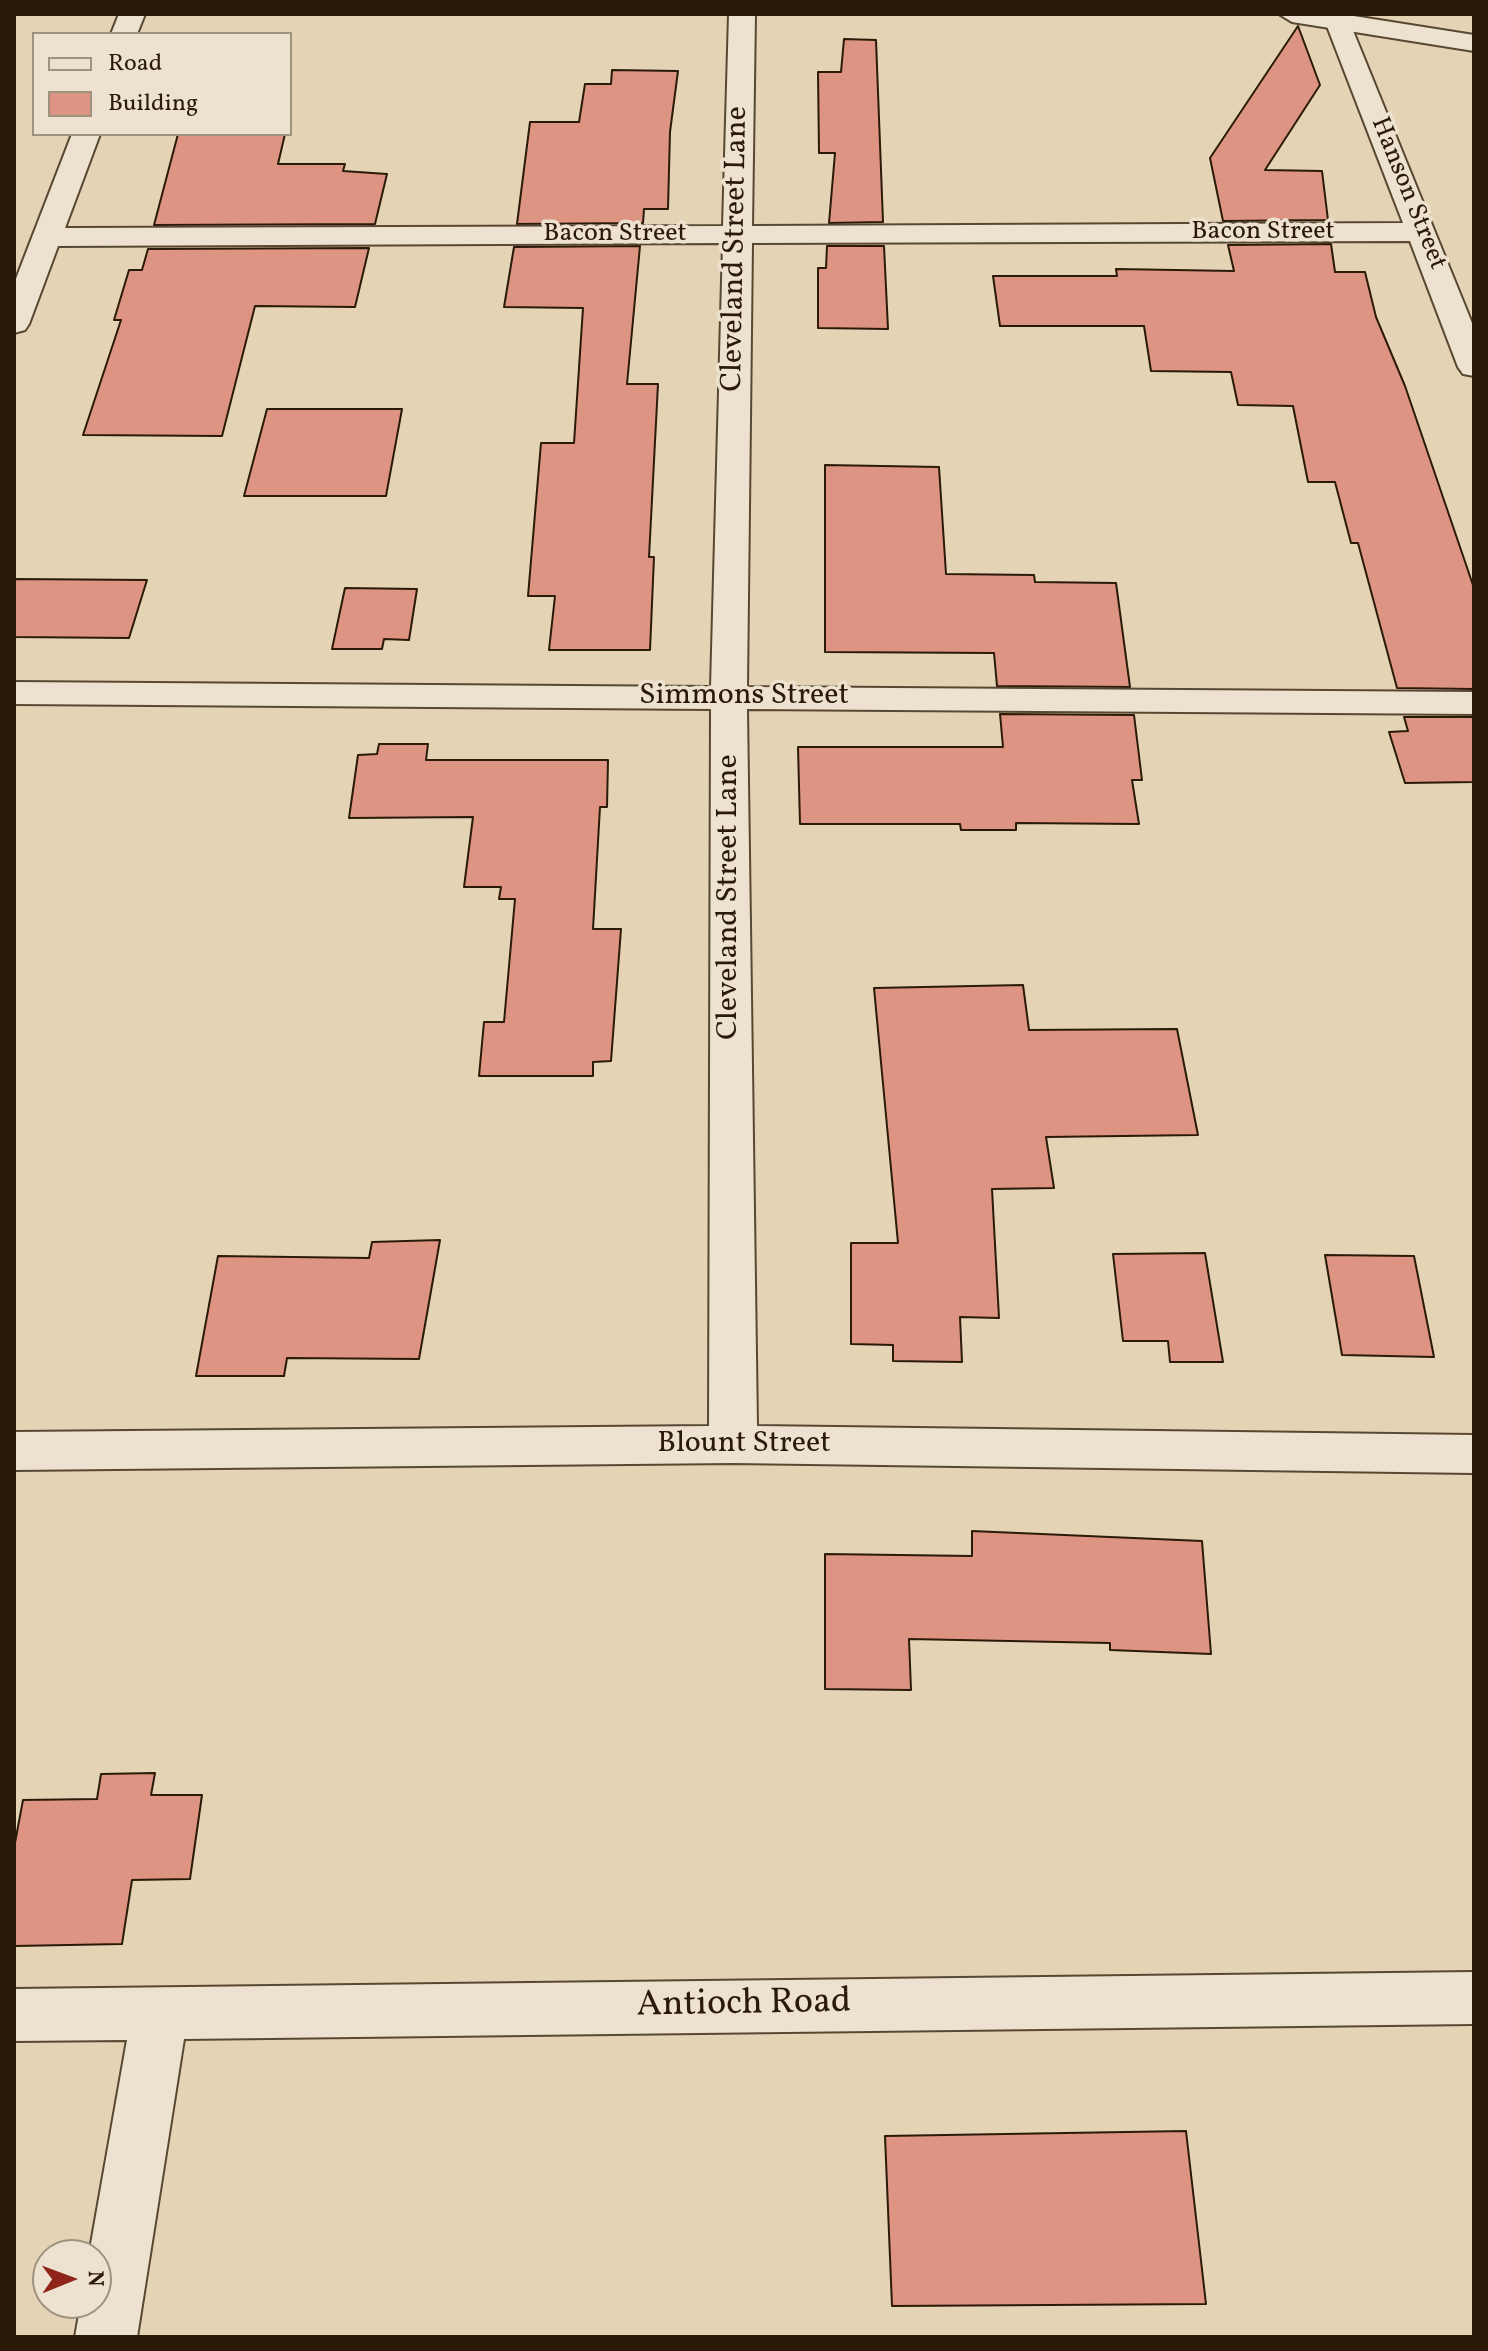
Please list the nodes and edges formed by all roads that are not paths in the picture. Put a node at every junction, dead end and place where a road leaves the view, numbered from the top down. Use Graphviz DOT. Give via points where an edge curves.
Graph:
graph roads {
  1 [pos="742,14"];
  2 [pos="1292,14"];
  3 [pos="1338,21"];
  4 [pos="1474,43"];
  5 [pos="85,136"];
  6 [pos="1423,232"];
  7 [pos="737,235"];
  8 [pos="47,237"];
  9 [pos="21,284"];
  10 [pos="14,324"];
  11 [pos="1474,367"];
  12 [pos="14,693"];
  13 [pos="729,696"];
  14 [pos="1474,703"];
  15 [pos="733,1444"];
  16 [pos="14,1451"];
  17 [pos="1474,1454"];
  18 [pos="1474,1998"];
  19 [pos="160,2013"];
  20 [pos="14,2015"];
  21 [pos="106,2337"];
  1 -- 7 [label="street, Cleveland Street Lane"];
  2 -- 3 [label="street"];
  3 -- 4 [label="street"];
  3 -- 6 [label="street, Hanson Street"];
  5 -- 8 [label="street"];
  6 -- 7 [label="street, Bacon Street"];
  6 -- 11 [label="street, Hanson Street"];
  7 -- 8 [label="street, Bacon Street"];
  7 -- 13 [label="street, Cleveland Street Lane"];
  8 -- 9 [label="street"];
  9 -- 10 [label="street"];
  12 -- 13 [label="street, Simmons Street"];
  13 -- 14 [label="street, Simmons Street"];
  13 -- 15 [label="street, Cleveland Street Lane"];
  15 -- 16 [label="street, Blount Street"];
  15 -- 17 [label="street, Blount Street"];
  18 -- 19 [label="street, Antioch Road"];
  19 -- 20 [label="street, Antioch Road"];
  19 -- 21 [label="street"];
}
